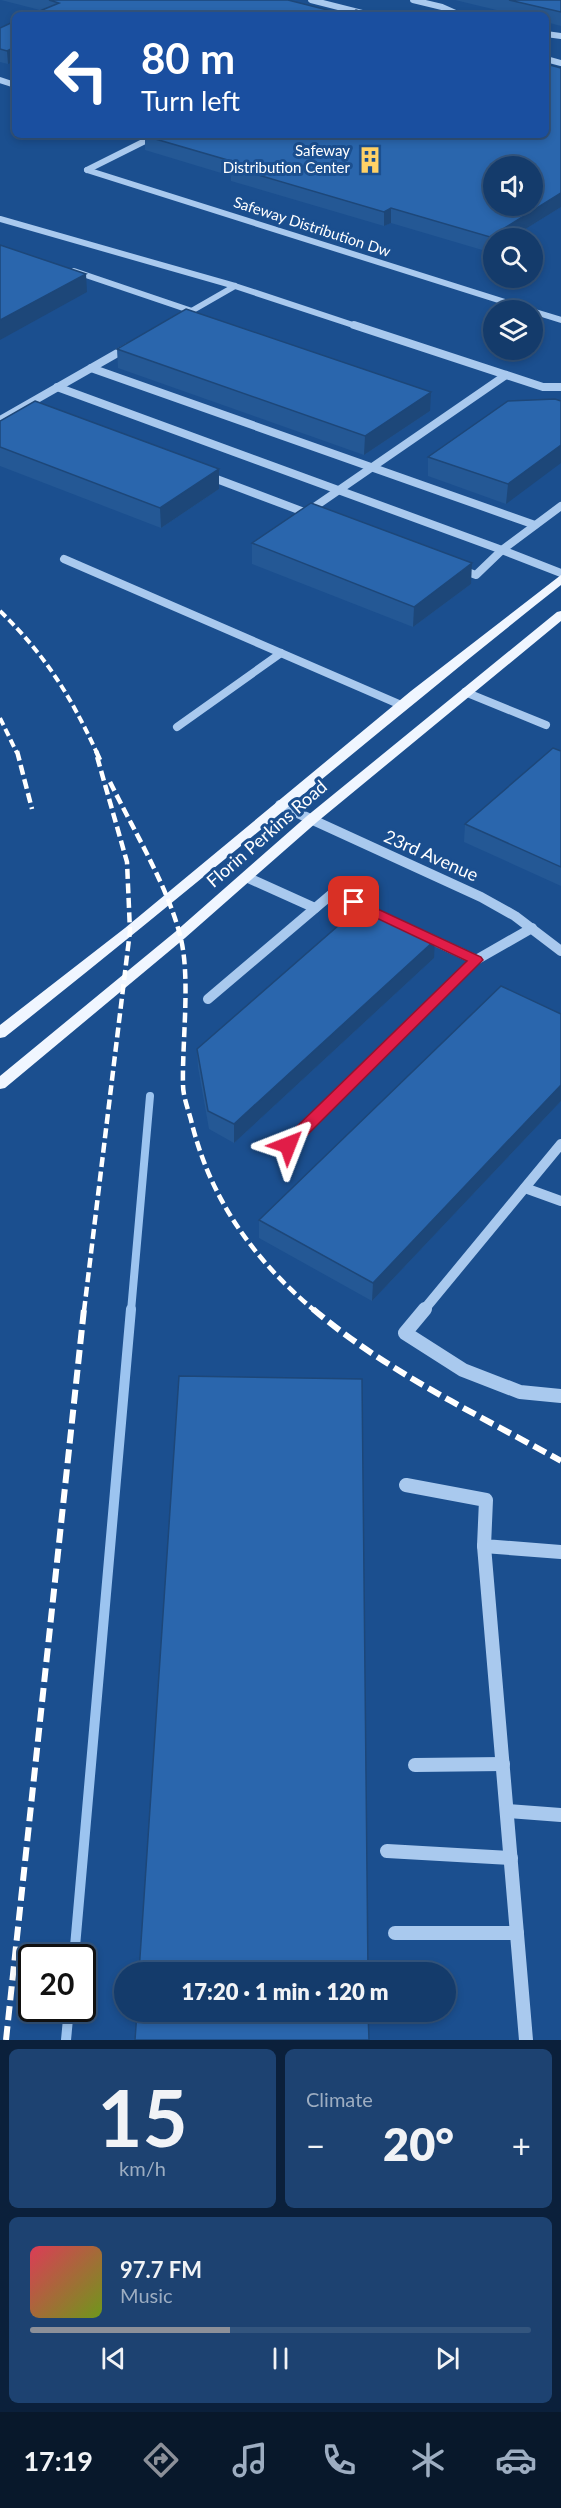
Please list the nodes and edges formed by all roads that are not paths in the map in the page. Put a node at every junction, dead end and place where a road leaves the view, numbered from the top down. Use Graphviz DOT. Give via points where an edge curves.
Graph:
graph roads {
  1 [pos="311,0"];
  2 [pos="413,0"];
  3 [pos="358,12"];
  4 [pos="453,12"];
  5 [pos="151,138"];
  6 [pos="0,219"];
  7 [pos="68,269"];
  8 [pos="235,286"];
  9 [pos="496,300"];
  10 [pos="192,311"];
  11 [pos="543,315"];
  12 [pos="561,320"];
  13 [pos="171,322"];
  14 [pos="131,345"];
  15 [pos="91,368"];
  16 [pos="506,375"];
  17 [pos="57,387"];
  18 [pos="561,387"];
  19 [pos="23,407"];
  20 [pos="34,411"];
  21 [pos="0,420"];
  22 [pos="372,467"];
  23 [pos="197,472"];
  24 [pos="339,490"];
  25 [pos="561,506"];
  26 [pos="306,513"];
  27 [pos="317,516"];
  28 [pos="536,525"];
  29 [pos="502,550"];
  30 [pos="64,559"];
  31 [pos="454,568"];
  32 [pos="561,573"];
  33 [pos="561,579"];
  34 [pos="561,615"];
  35 [pos="281,653"];
  36 [pos="465,692"];
  37 [pos="401,705"];
  38 [pos="546,725"];
  39 [pos="177,727"];
  40 [pos="280,805"];
  41 [pos="312,819"];
  42 [pos="246,877"];
  43 [pos="315,908"];
  44 [pos="384,917"];
  45 [pos="532,928"];
  46 [pos="415,931"];
  47 [pos="561,951"];
  48 [pos="476,960"];
  49 [pos="208,999"];
  50 [pos="0,1033"];
  51 [pos="0,1084"];
  52 [pos="561,1144"];
  53 [pos="288,1145"];
  54 [pos="525,1188"];
  55 [pos="561,1201"];
  56 [pos="561,1396"];
  57 [pos="406,1485"];
  58 [pos="484,1546"];
  59 [pos="561,1552"];
  60 [pos="503,1764"];
  61 [pos="415,1765"];
  62 [pos="507,1811"];
  63 [pos="561,1815"];
  64 [pos="387,1851"];
  65 [pos="511,1858"];
  66 [pos="395,1933"];
  67 [pos="517,1933"];
  68 [pos="526,2040"];
  1 -- 3 [label="street"];
  2 -- 4 [label="street"];
  5 -- 9 [label="street, Safeway Distribution Dw" via="87,170"];
  6 -- 8 [label="street"];
  7 -- 10 [label="street"];
  8 -- 10 [label="street"];
  8 -- 16 [label="street"];
  10 -- 13 [label="street"];
  11 -- 12 [label="street, Safeway Distribution Dw"];
  14 -- 15 [label="street"];
  15 -- 17 [label="street"];
  15 -- 22 [label="street"];
  16 -- 18 [label="street" via="543,387"];
  16 -- 22 [label="street"];
  17 -- 19 [label="street"];
  17 -- 24 [label="street"];
  19 -- 20 [label="street"];
  19 -- 21 [label="street"];
  22 -- 24 [label="street"];
  22 -- 28 [label="street"];
  23 -- 26 [label="street"];
  24 -- 26 [label="street"];
  24 -- 29 [label="street"];
  25 -- 28 [label="street"];
  26 -- 27 [label="street"];
  28 -- 29 [label="street"];
  29 -- 31 [label="street" via="476,575"];
  29 -- 32 [label="street"];
  30 -- 35 [label="street"];
  33 -- 37 [label="main road, Florin Perkins Road"];
  34 -- 36 [label="main road, Florin Perkins Road"];
  35 -- 37 [label="street"];
  35 -- 39 [label="street"];
  36 -- 38 [label="street"];
  36 -- 41 [label="main road, Florin Perkins Road"];
  37 -- 40 [label="main road, Florin Perkins Road"];
  40 -- 41 [label="street, 23rd Avenue"];
  40 -- 50 [label="main road, Florin Perkins Road"];
  41 -- 42 [label="main road, Florin Perkins Road"];
  41 -- 45 [label="street, 23rd Avenue" via="482,897"];
  42 -- 43 [label="street"];
  42 -- 51 [label="main road, Florin Perkins Road"];
  43 -- 44 [label="street" via="333,892"];
  43 -- 49 [label="street"];
  45 -- 47 [label="street, 23rd Avenue"];
  45 -- 48 [label="street"];
  46 -- 48 [label="street"];
  48 -- 53 [label="street"];
  52 -- 54 [label="street"];
  54 -- 55 [label="street"];
  54 -- 56 [label="street" via="405,1333 463,1370 520,1392"];
  57 -- 58 [label="street" via="486,1500"];
  58 -- 59 [label="street"];
  58 -- 60 [label="street"];
  60 -- 61 [label="street"];
  60 -- 62 [label="street"];
  62 -- 63 [label="street"];
  62 -- 65 [label="street"];
  64 -- 65 [label="street"];
  65 -- 67 [label="street"];
  66 -- 67 [label="street"];
  67 -- 68 [label="street"];
}
